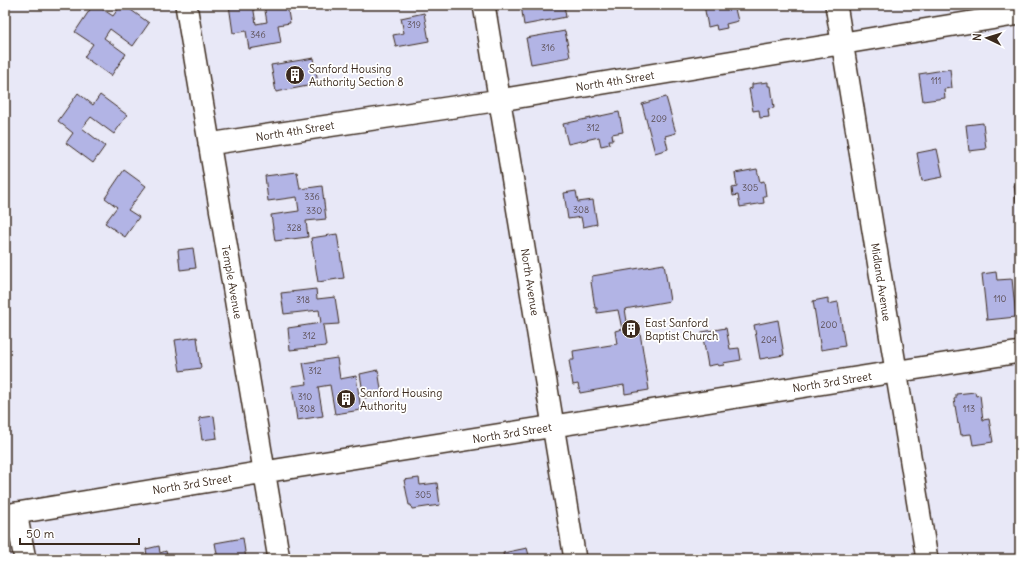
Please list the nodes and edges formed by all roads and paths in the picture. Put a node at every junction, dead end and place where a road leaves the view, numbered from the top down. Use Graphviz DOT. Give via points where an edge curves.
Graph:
graph roads {
  1 [pos="186,5"];
  2 [pos="484,5"];
  3 [pos="836,5"];
  4 [pos="1020,14"];
  5 [pos="842,43"];
  6 [pos="500,100"];
  7 [pos="209,144"];
  8 [pos="1020,352"];
  9 [pos="896,372"];
  10 [pos="553,426"];
  11 [pos="264,472"];
  12 [pos="10,514"];
  13 [pos="24,559"];
  14 [pos="278,559"];
  15 [pos="575,559"];
  16 [pos="927,559"];
  1 -- 7 [label="street, Temple Avenue"];
  2 -- 6 [label="street, North Avenue"];
  3 -- 5 [label="street, Midland Avenue"];
  4 -- 5 [label="street, North 4th Street"];
  5 -- 6 [label="street, North 4th Street"];
  5 -- 9 [label="street, Midland Avenue"];
  6 -- 7 [label="street, North 4th Street"];
  6 -- 10 [label="street, North Avenue"];
  7 -- 11 [label="street, Temple Avenue"];
  8 -- 9 [label="street, North 3rd Street"];
  9 -- 10 [label="street, North 3rd Street"];
  9 -- 16 [label="street, Midland Avenue"];
  10 -- 11 [label="street, North 3rd Street"];
  10 -- 15 [label="street, North Avenue"];
  11 -- 12 [label="street, North 3rd Street"];
  11 -- 14 [label="street, Temple Avenue"];
  12 -- 13 [label="street"];
}
